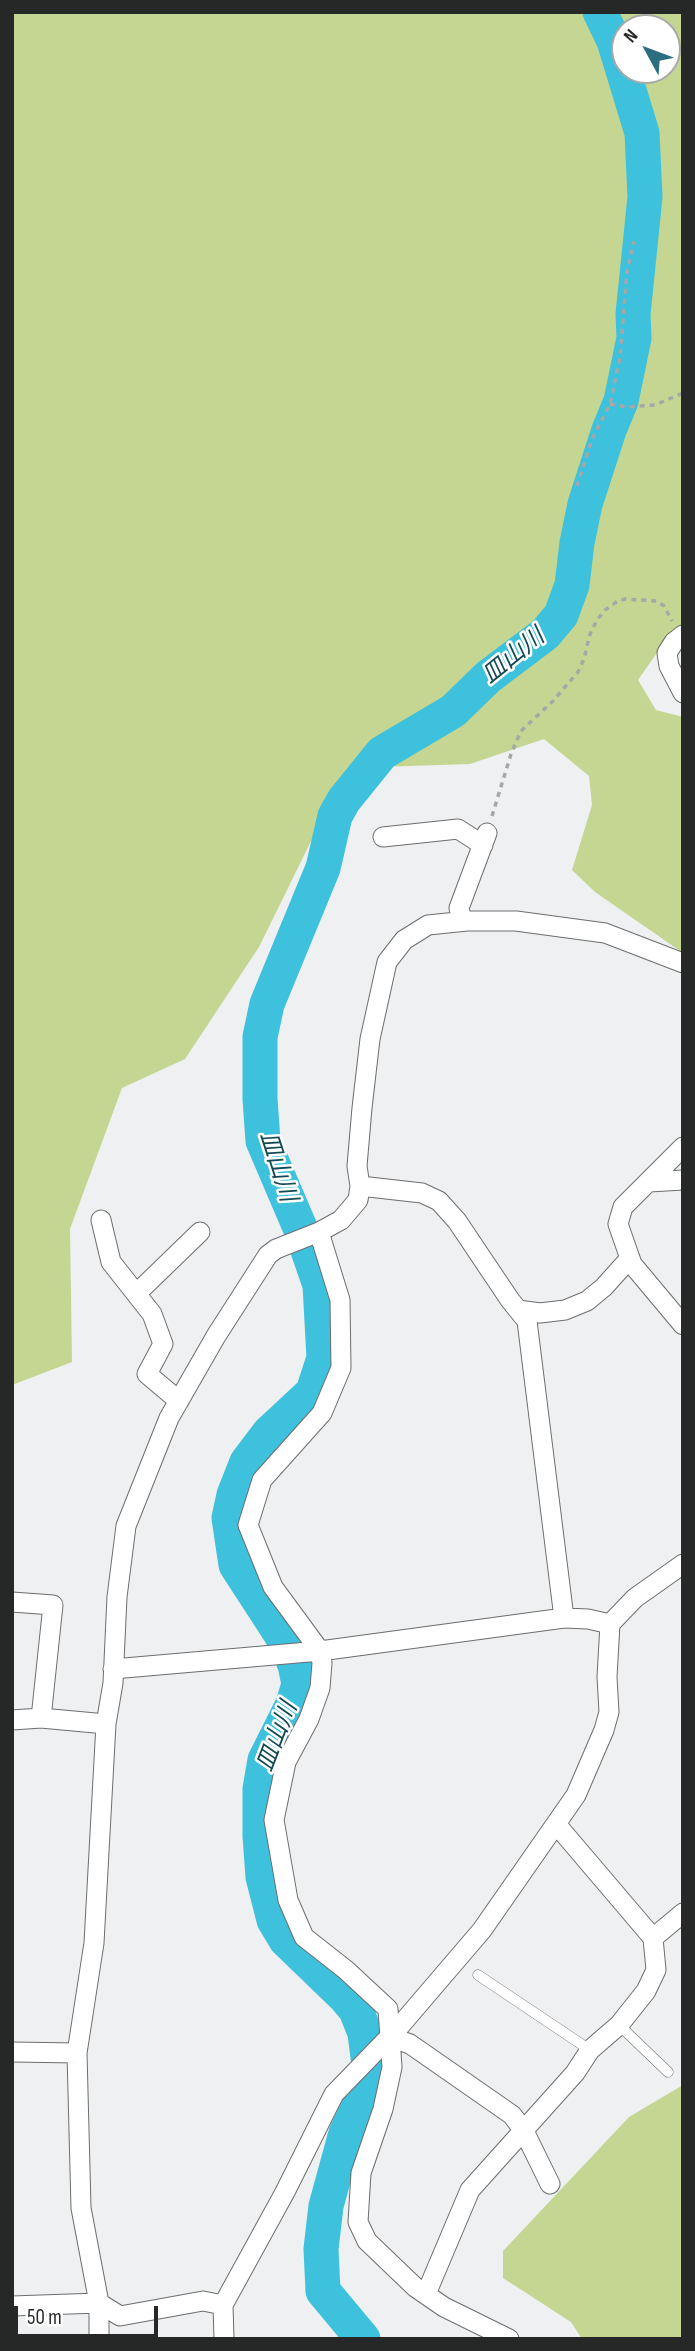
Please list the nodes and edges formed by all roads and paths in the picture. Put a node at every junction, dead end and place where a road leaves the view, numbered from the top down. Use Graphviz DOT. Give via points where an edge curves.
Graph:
graph roads {
  1 [pos="634,242"];
  2 [pos="683,393"];
  3 [pos="610,404"];
  4 [pos="577,485"];
  5 [pos="681,636"];
  6 [pos="683,693"];
  7 [pos="383,837"];
  8 [pos="485,838"];
  9 [pos="462,921"];
  10 [pos="683,962"];
  11 [pos="683,1147"];
  12 [pos="683,1180"];
  13 [pos="649,1182"];
  14 [pos="360,1186"];
  15 [pos="101,1220"];
  16 [pos="200,1232"];
  17 [pos="319,1232"];
  18 [pos="630,1258"];
  19 [pos="136,1294"];
  20 [pos="518,1310"];
  21 [pos="683,1325"];
  22 [pos="179,1401"];
  23 [pos="683,1564"];
  24 [pos="12,1602"];
  25 [pos="564,1618"];
  26 [pos="610,1624"];
  27 [pos="320,1651"];
  28 [pos="113,1669"];
  29 [pos="41,1718"];
  30 [pos="12,1720"];
  31 [pos="106,1724"];
  32 [pos="556,1824"];
  33 [pos="683,1913"];
  34 [pos="653,1938"];
  35 [pos="478,1976"];
  36 [pos="619,2025"];
  37 [pos="390,2037"];
  38 [pos="590,2050"];
  39 [pos="12,2052"];
  40 [pos="77,2053"];
  41 [pos="668,2072"];
  42 [pos="524,2131"];
  43 [pos="550,2183"];
  44 [pos="426,2294"];
  45 [pos="99,2302"];
  46 [pos="223,2305"];
  47 [pos="12,2306"];
  48 [pos="99,2339"];
  49 [pos="224,2339"];
  50 [pos="509,2339"];
  1 -- 3 [label="path"];
  2 -- 3 [label="path" via="654,405"];
  3 -- 4 [label="path"];
  5 -- 6 [label="street" via="667,653"];
  5 -- 8 [label="path" via="657,601 625,599 605,610 590,634 578,672 521,731"];
  7 -- 8 [label="street" via="458,829"];
  8 -- 9 [label="street" via="459,908"];
  9 -- 10 [label="street" via="516,921 605,933"];
  9 -- 14 [label="street" via="428,925 404,940 387,962 370,1039 357,1166"];
  11 -- 13 [label="street"];
  12 -- 13 [label="street"];
  13 -- 18 [label="street" via="623,1207 618,1224"];
  14 -- 17 [label="street" via="358,1200 341,1220"];
  14 -- 20 [label="street" via="422,1193 439,1201"];
  15 -- 19 [label="street" via="111,1262"];
  16 -- 19 [label="street"];
  17 -- 22 [label="street" via="268,1255"];
  17 -- 27 [label="street" via="340,1300 341,1368 322,1413 262,1480 248,1524 273,1587"];
  18 -- 20 [label="street" via="587,1301 565,1311"];
  18 -- 21 [label="street"];
  19 -- 22 [label="street" via="152,1314 163,1344 148,1374"];
  20 -- 25 [label="street" via="527,1321"];
  22 -- 28 [label="street" via="126,1526"];
  23 -- 26 [label="street" via="635,1598"];
  24 -- 29 [label="street" via="52,1605"];
  25 -- 26 [label="street"];
  25 -- 27 [label="street"];
  26 -- 32 [label="street" via="609,1712 576,1795"];
  27 -- 28 [label="street"];
  27 -- 37 [label="street" via="320,1688 286,1762 274,1820 288,1900 304,1937 388,2009"];
  28 -- 31 [label="street"];
  29 -- 30 [label="street"];
  29 -- 31 [label="street"];
  31 -- 40 [label="street" via="94,1942"];
  32 -- 34 [label="street"];
  32 -- 37 [label="street" via="482,1930"];
  33 -- 34 [label="street"];
  34 -- 36 [label="street" via="656,1970"];
  35 -- 38 [label="lane"];
  36 -- 38 [label="street"];
  36 -- 41 [label="lane"];
  37 -- 42 [label="street" via="410,2044 512,2115"];
  37 -- 44 [label="street" via="392,2067 361,2173 358,2222 367,2241"];
  37 -- 46 [label="street" via="334,2094"];
  38 -- 42 [label="street"];
  39 -- 40 [label="street"];
  40 -- 45 [label="street" via="81,2208"];
  42 -- 43 [label="street"];
  42 -- 44 [label="street" via="470,2190"];
  44 -- 50 [label="street"];
  45 -- 46 [label="street" via="120,2316 203,2301"];
  45 -- 47 [label="street"];
  45 -- 48 [label="street"];
  46 -- 49 [label="street"];
}
